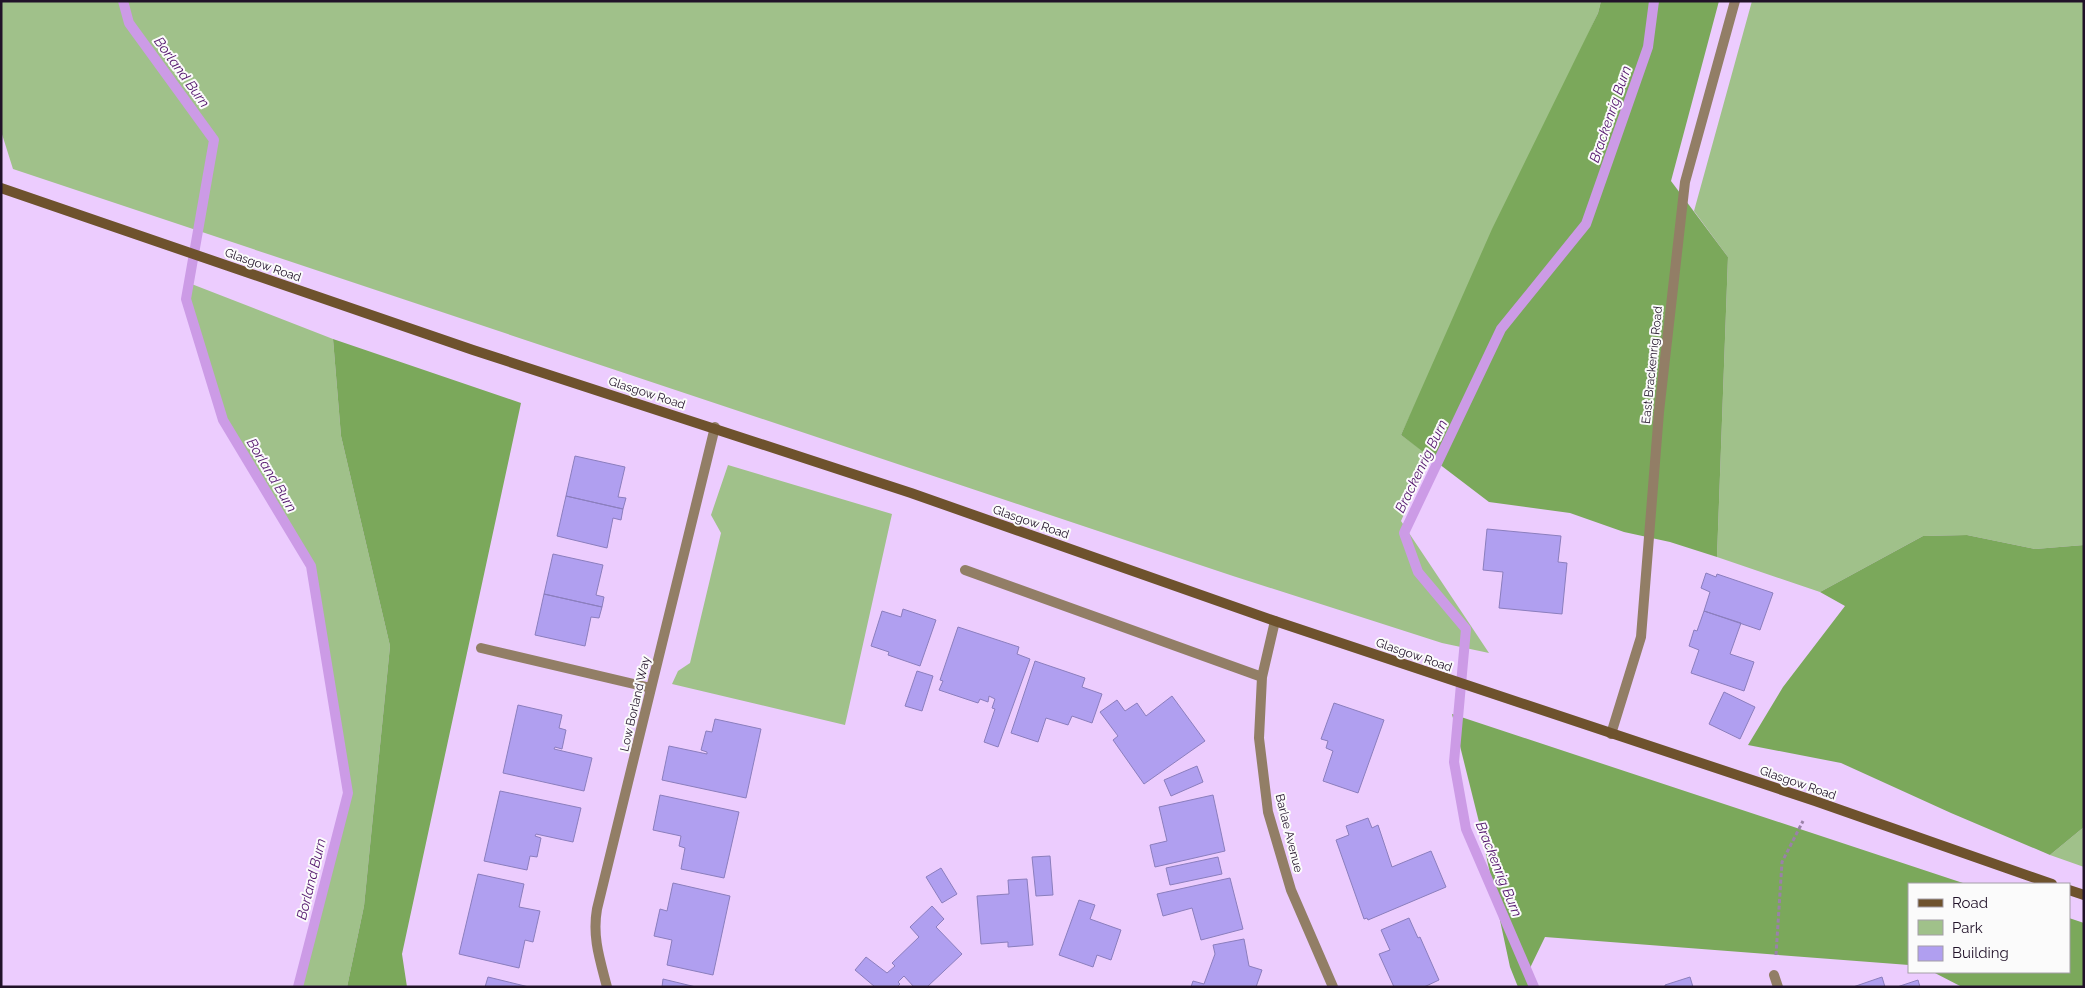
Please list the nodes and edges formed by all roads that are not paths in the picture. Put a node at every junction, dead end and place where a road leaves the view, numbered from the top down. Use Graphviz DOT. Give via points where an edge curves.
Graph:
graph roads {
  1 [pos="1735,1"];
  2 [pos="1,188"];
  3 [pos="715,427"];
  4 [pos="965,570"];
  5 [pos="1275,621"];
  6 [pos="481,648"];
  7 [pos="1262,677"];
  8 [pos="651,688"];
  9 [pos="1611,734"];
  10 [pos="2049,883"];
  11 [pos="2070,890"];
  12 [pos="2084,896"];
  13 [pos="1774,975"];
  14 [pos="607,987"];
  15 [pos="1333,987"];
  16 [pos="1778,987"];
  1 -- 9 [label="street, East Brackenrig Road" via="1685,182 1659,412 1641,637"];
  2 -- 3 [label="main road, Glasgow Road" via="473,350"];
  3 -- 5 [label="main road, Glasgow Road"];
  3 -- 8 [label="street, Low Borland Way"];
  4 -- 7 [label="street"];
  5 -- 7 [label="street, Barlae Avenue"];
  5 -- 9 [label="main road, Glasgow Road"];
  6 -- 8 [label="street"];
  7 -- 15 [label="street, Barlae Avenue" via="1259,738 1268,812 1291,890"];
  8 -- 14 [label="street, Low Borland Way" via="594,927"];
  9 -- 10 [label="main road, Glasgow Road"];
  11 -- 12 [label="main road"];
  13 -- 16 [label="street"];
}
